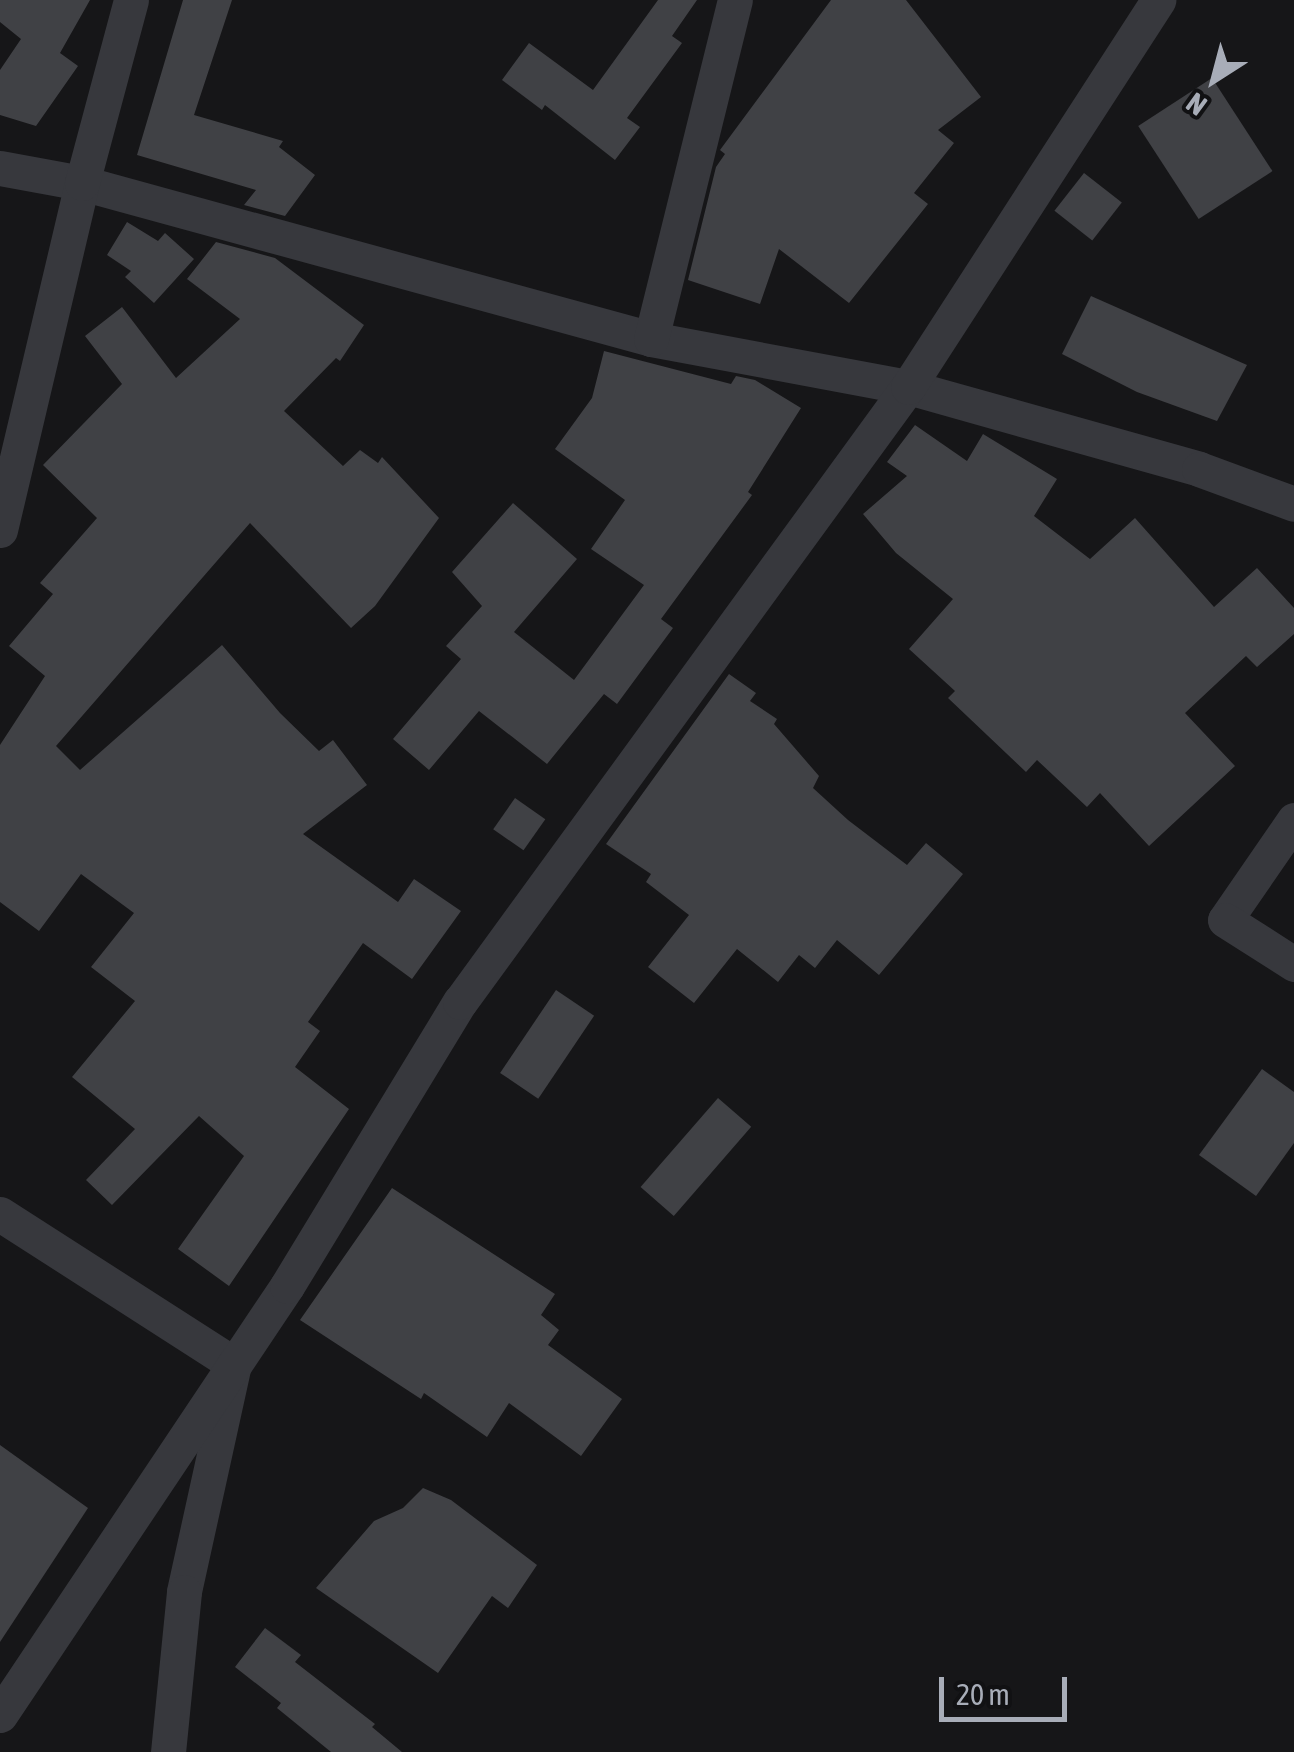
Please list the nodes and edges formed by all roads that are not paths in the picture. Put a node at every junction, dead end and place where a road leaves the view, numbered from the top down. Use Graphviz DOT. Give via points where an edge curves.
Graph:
graph roads {
  1 [pos="131,0"];
  2 [pos="734,0"];
  3 [pos="1158,0"];
  4 [pos="0,168"];
  5 [pos="82,183"];
  6 [pos="651,339"];
  7 [pos="908,387"];
  8 [pos="1294,504"];
  9 [pos="0,530"];
  10 [pos="1294,820"];
  11 [pos="1294,964"];
  12 [pos="0,1214"];
  13 [pos="234,1364"];
  14 [pos="0,1716"];
  15 [pos="168,1752"];
  1 -- 5 [label="street"];
  2 -- 6 [label="street"];
  3 -- 7 [label="street"];
  4 -- 5 [label="street"];
  5 -- 6 [label="street"];
  5 -- 9 [label="street"];
  6 -- 7 [label="street"];
  7 -- 8 [label="street" via="1198,469"];
  7 -- 13 [label="street" via="460,1002"];
  10 -- 11 [label="street" via="1224,920"];
  12 -- 13 [label="street"];
  13 -- 14 [label="street"];
  13 -- 15 [label="street" via="184,1592"];
}
